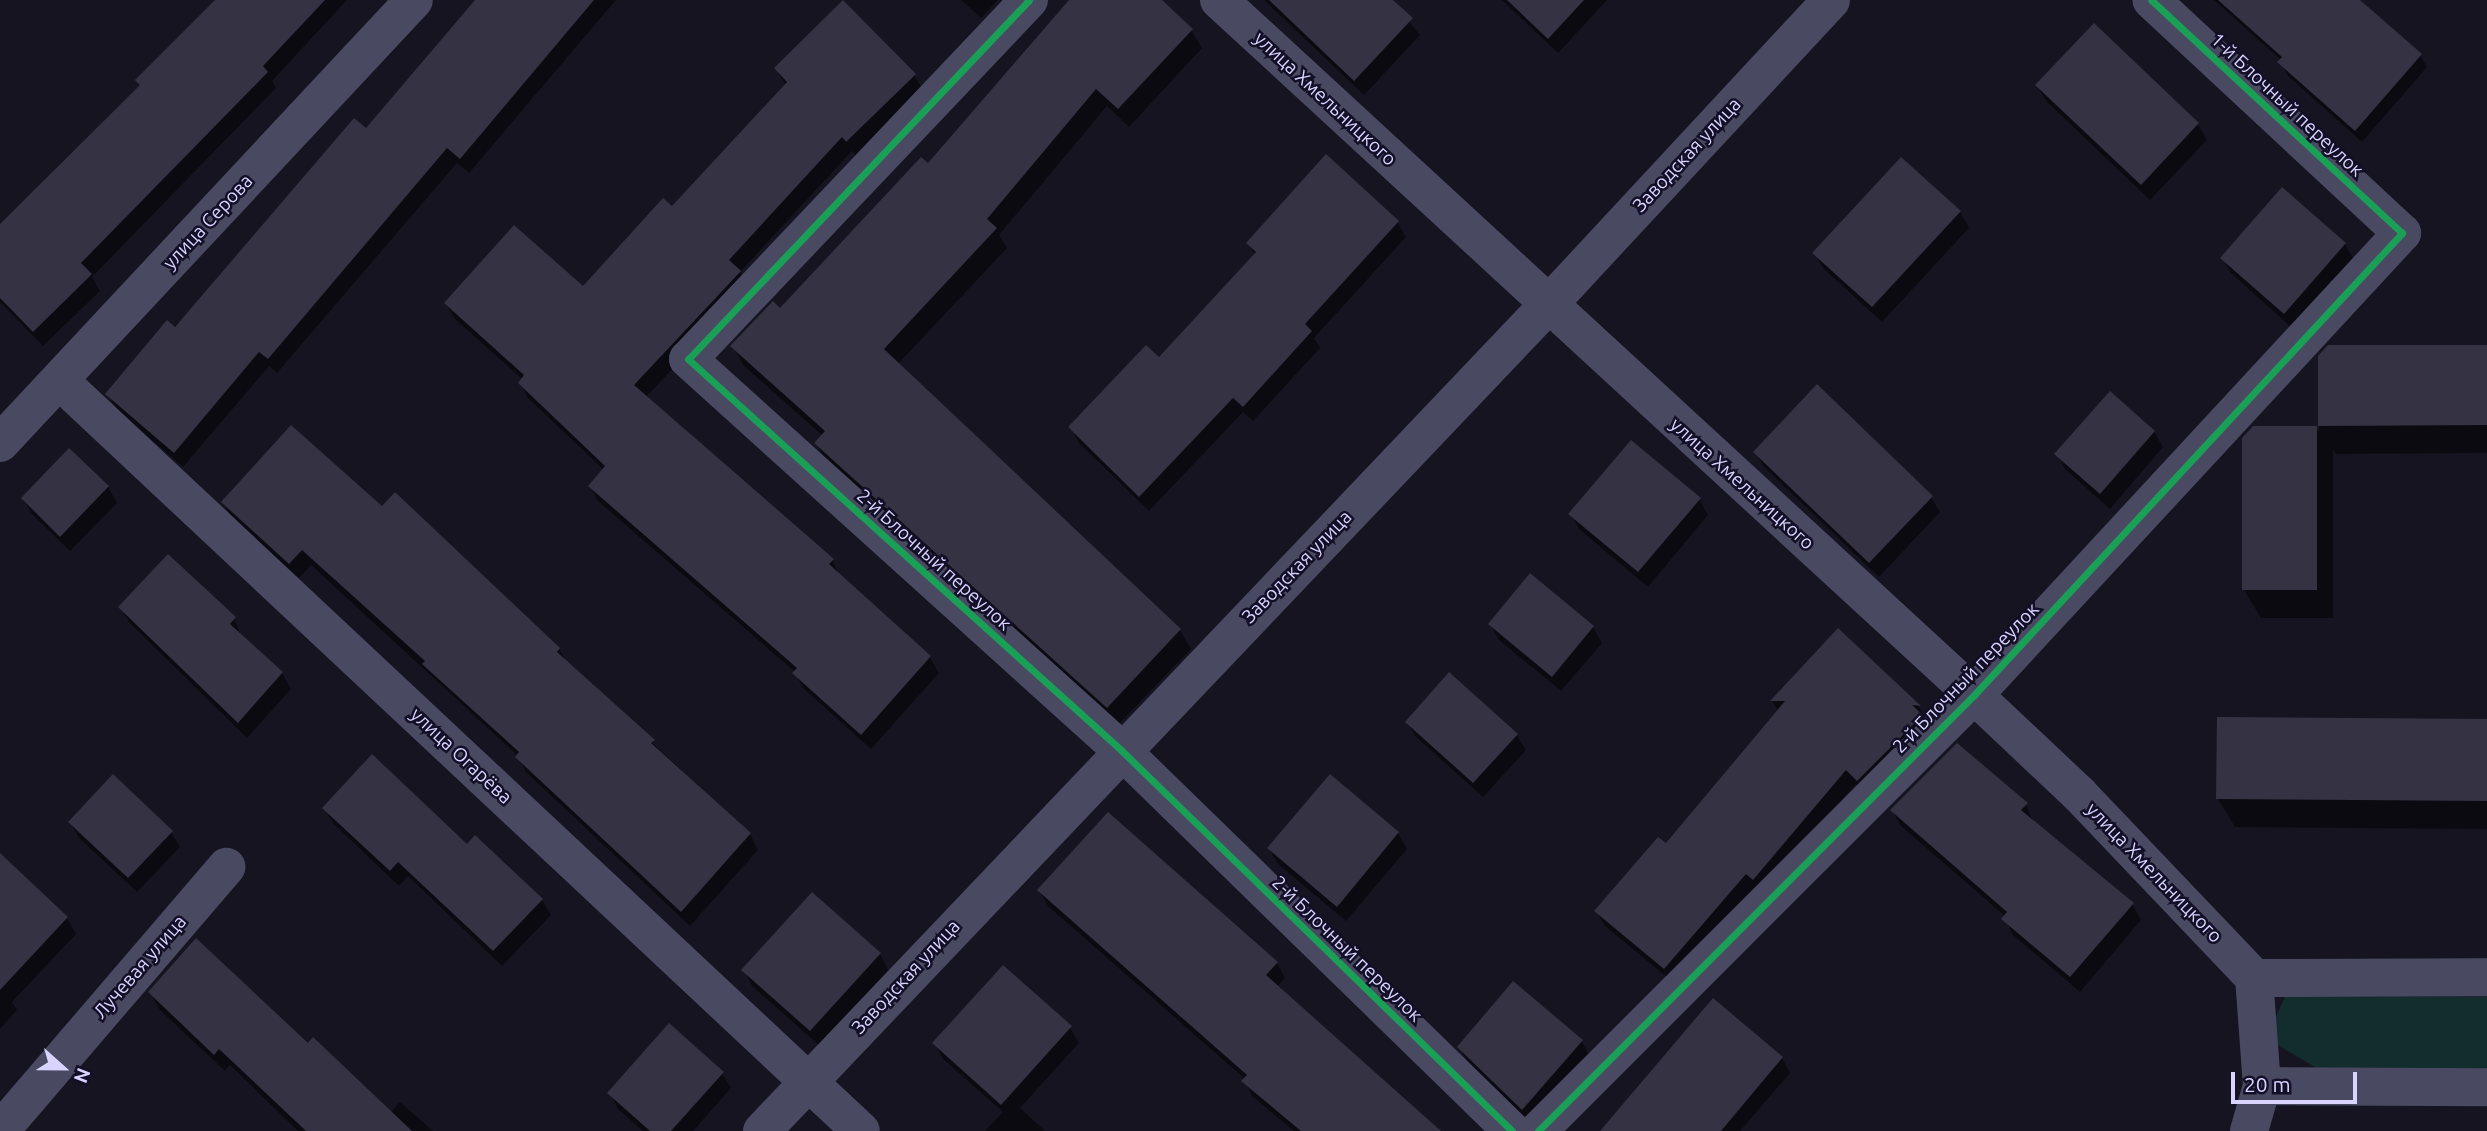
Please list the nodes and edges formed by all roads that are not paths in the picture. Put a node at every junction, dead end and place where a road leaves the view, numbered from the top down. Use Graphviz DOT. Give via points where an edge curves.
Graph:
graph roads {
  1 [pos="414,0"];
  2 [pos="1029,0"];
  3 [pos="1219,0"];
  4 [pos="1831,0"];
  5 [pos="2151,0"];
  6 [pos="2402,233"];
  7 [pos="1547,306"];
  8 [pos="60,382"];
  9 [pos="0,443"];
  10 [pos="1974,695"];
  11 [pos="1121,750"];
  12 [pos="226,867"];
  13 [pos="2487,977"];
  14 [pos="2255,978"];
  15 [pos="808,1081"];
  16 [pos="2262,1086"];
  17 [pos="2487,1087"];
  18 [pos="0,1131"];
  19 [pos="762,1131"];
  20 [pos="861,1131"];
  21 [pos="1512,1131"];
  22 [pos="1538,1131"];
  23 [pos="2249,1131"];
  1 -- 8 [label="street, улица Серова"];
  2 -- 11 [label="street, 2-й Блочный переулок" via="688,359"];
  3 -- 7 [label="street, улица Хмельницкого"];
  4 -- 7 [label="street, Заводская улица"];
  5 -- 6 [label="street, 1-й Блочный переулок"];
  6 -- 10 [label="street, 2-й Блочный переулок"];
  7 -- 10 [label="street, улица Хмельницкого"];
  7 -- 11 [label="street, Заводская улица"];
  8 -- 9 [label="street, улица Серова"];
  8 -- 15 [label="street, улица Огарёва"];
  10 -- 14 [label="street, улица Хмельницкого" via="2080,795"];
  10 -- 22 [label="street, 2-й Блочный переулок"];
  11 -- 15 [label="street, Заводская улица"];
  11 -- 21 [label="street, 2-й Блочный переулок"];
  12 -- 18 [label="street, Лучевая улица"];
  13 -- 14 [label="street"];
  14 -- 16 [label="street"];
  15 -- 19 [label="street, Заводская улица"];
  15 -- 20 [label="street, улица Огарёва"];
  16 -- 17 [label="street"];
  16 -- 23 [label="street"];
}
